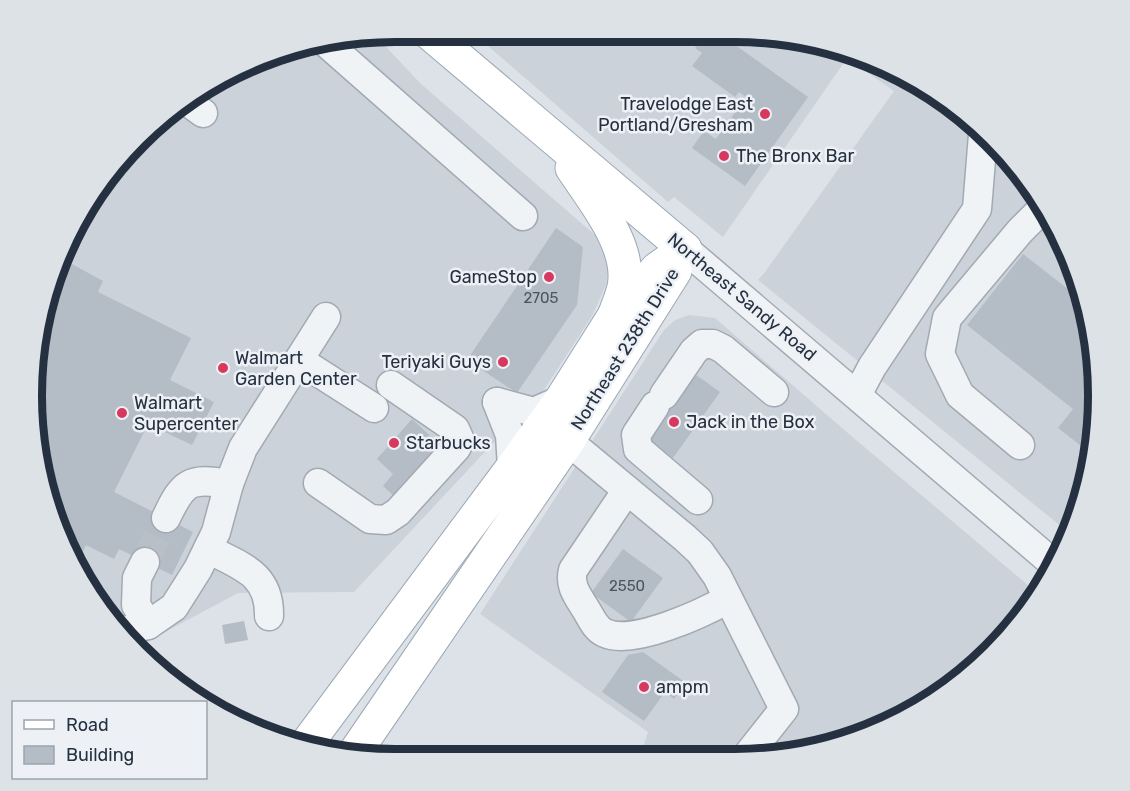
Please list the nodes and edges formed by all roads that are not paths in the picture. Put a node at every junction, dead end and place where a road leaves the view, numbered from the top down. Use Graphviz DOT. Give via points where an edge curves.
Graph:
graph roads {
  1 [pos="440,42"];
  2 [pos="332,48"];
  3 [pos="552,138"];
  4 [pos="982,144"];
  5 [pos="1037,214"];
  6 [pos="524,216"];
  7 [pos="686,249"];
  8 [pos="614,316"];
  9 [pos="326,317"];
  10 [pos="299,360"];
  11 [pos="391,385"];
  12 [pos="774,392"];
  13 [pos="857,395"];
  14 [pos="561,400"];
  15 [pos="374,408"];
  16 [pos="568,441"];
  17 [pos="1020,445"];
  18 [pos="512,468"];
  19 [pos="318,483"];
  20 [pos="229,484"];
  21 [pos="627,490"];
  22 [pos="698,500"];
  23 [pos="166,518"];
  24 [pos="208,549"];
  25 [pos="1048,558"];
  26 [pos="145,562"];
  27 [pos="728,599"];
  28 [pos="269,615"];
  29 [pos="148,625"];
  30 [pos="130,629"];
  31 [pos="311,738"];
  32 [pos="359,747"];
  33 [pos="753,748"];
  1 -- 3 [label="main road, Northeast Sandy Road"];
  2 -- 6 [label="street"];
  3 -- 7 [label="main road, Northeast Sandy Road"];
  3 -- 8 [label="main road" via="610,226 622,257 624,287"];
  4 -- 13 [label="street" via="977,209"];
  5 -- 17 [label="street" via="947,318 940,354 960,395"];
  7 -- 8 [label="main road, Northeast 238th Drive" via="657,269"];
  7 -- 13 [label="street, Northeast Sandy Road"];
  7 -- 16 [label="main road, Northeast 238th Drive"];
  8 -- 14 [label="main road, Northeast 238th Drive"];
  9 -- 10 [label="street"];
  10 -- 15 [label="street"];
  10 -- 20 [label="street" via="243,448"];
  11 -- 19 [label="street" via="455,429 457,447 398,512 386,520 370,519"];
  12 -- 22 [label="street" via="723,349 702,344 659,400 636,435 638,449"];
  13 -- 25 [label="street, Northeast Sandy Road"];
  14 -- 18 [label="main road, Northeast 238th Drive"];
  14 -- 18 [label="street" via="534,412 496,402 510,435"];
  16 -- 21 [label="street"];
  16 -- 32 [label="main road, Northeast 238th Drive"];
  18 -- 31 [label="main road, Northeast 238th Drive"];
  20 -- 23 [label="street" via="197,481 186,486"];
  20 -- 24 [label="street"];
  21 -- 27 [label="street" via="700,552"];
  21 -- 27 [label="street" via="573,570 573,589 598,628 614,636 633,635 690,619"];
  24 -- 28 [label="street" via="252,573 262,583 270,600"];
  24 -- 29 [label="street" via="174,607"];
  26 -- 29 [label="street" via="137,578 136,605"];
  27 -- 33 [label="street" via="784,710"];
  29 -- 30 [label="street"];
}
